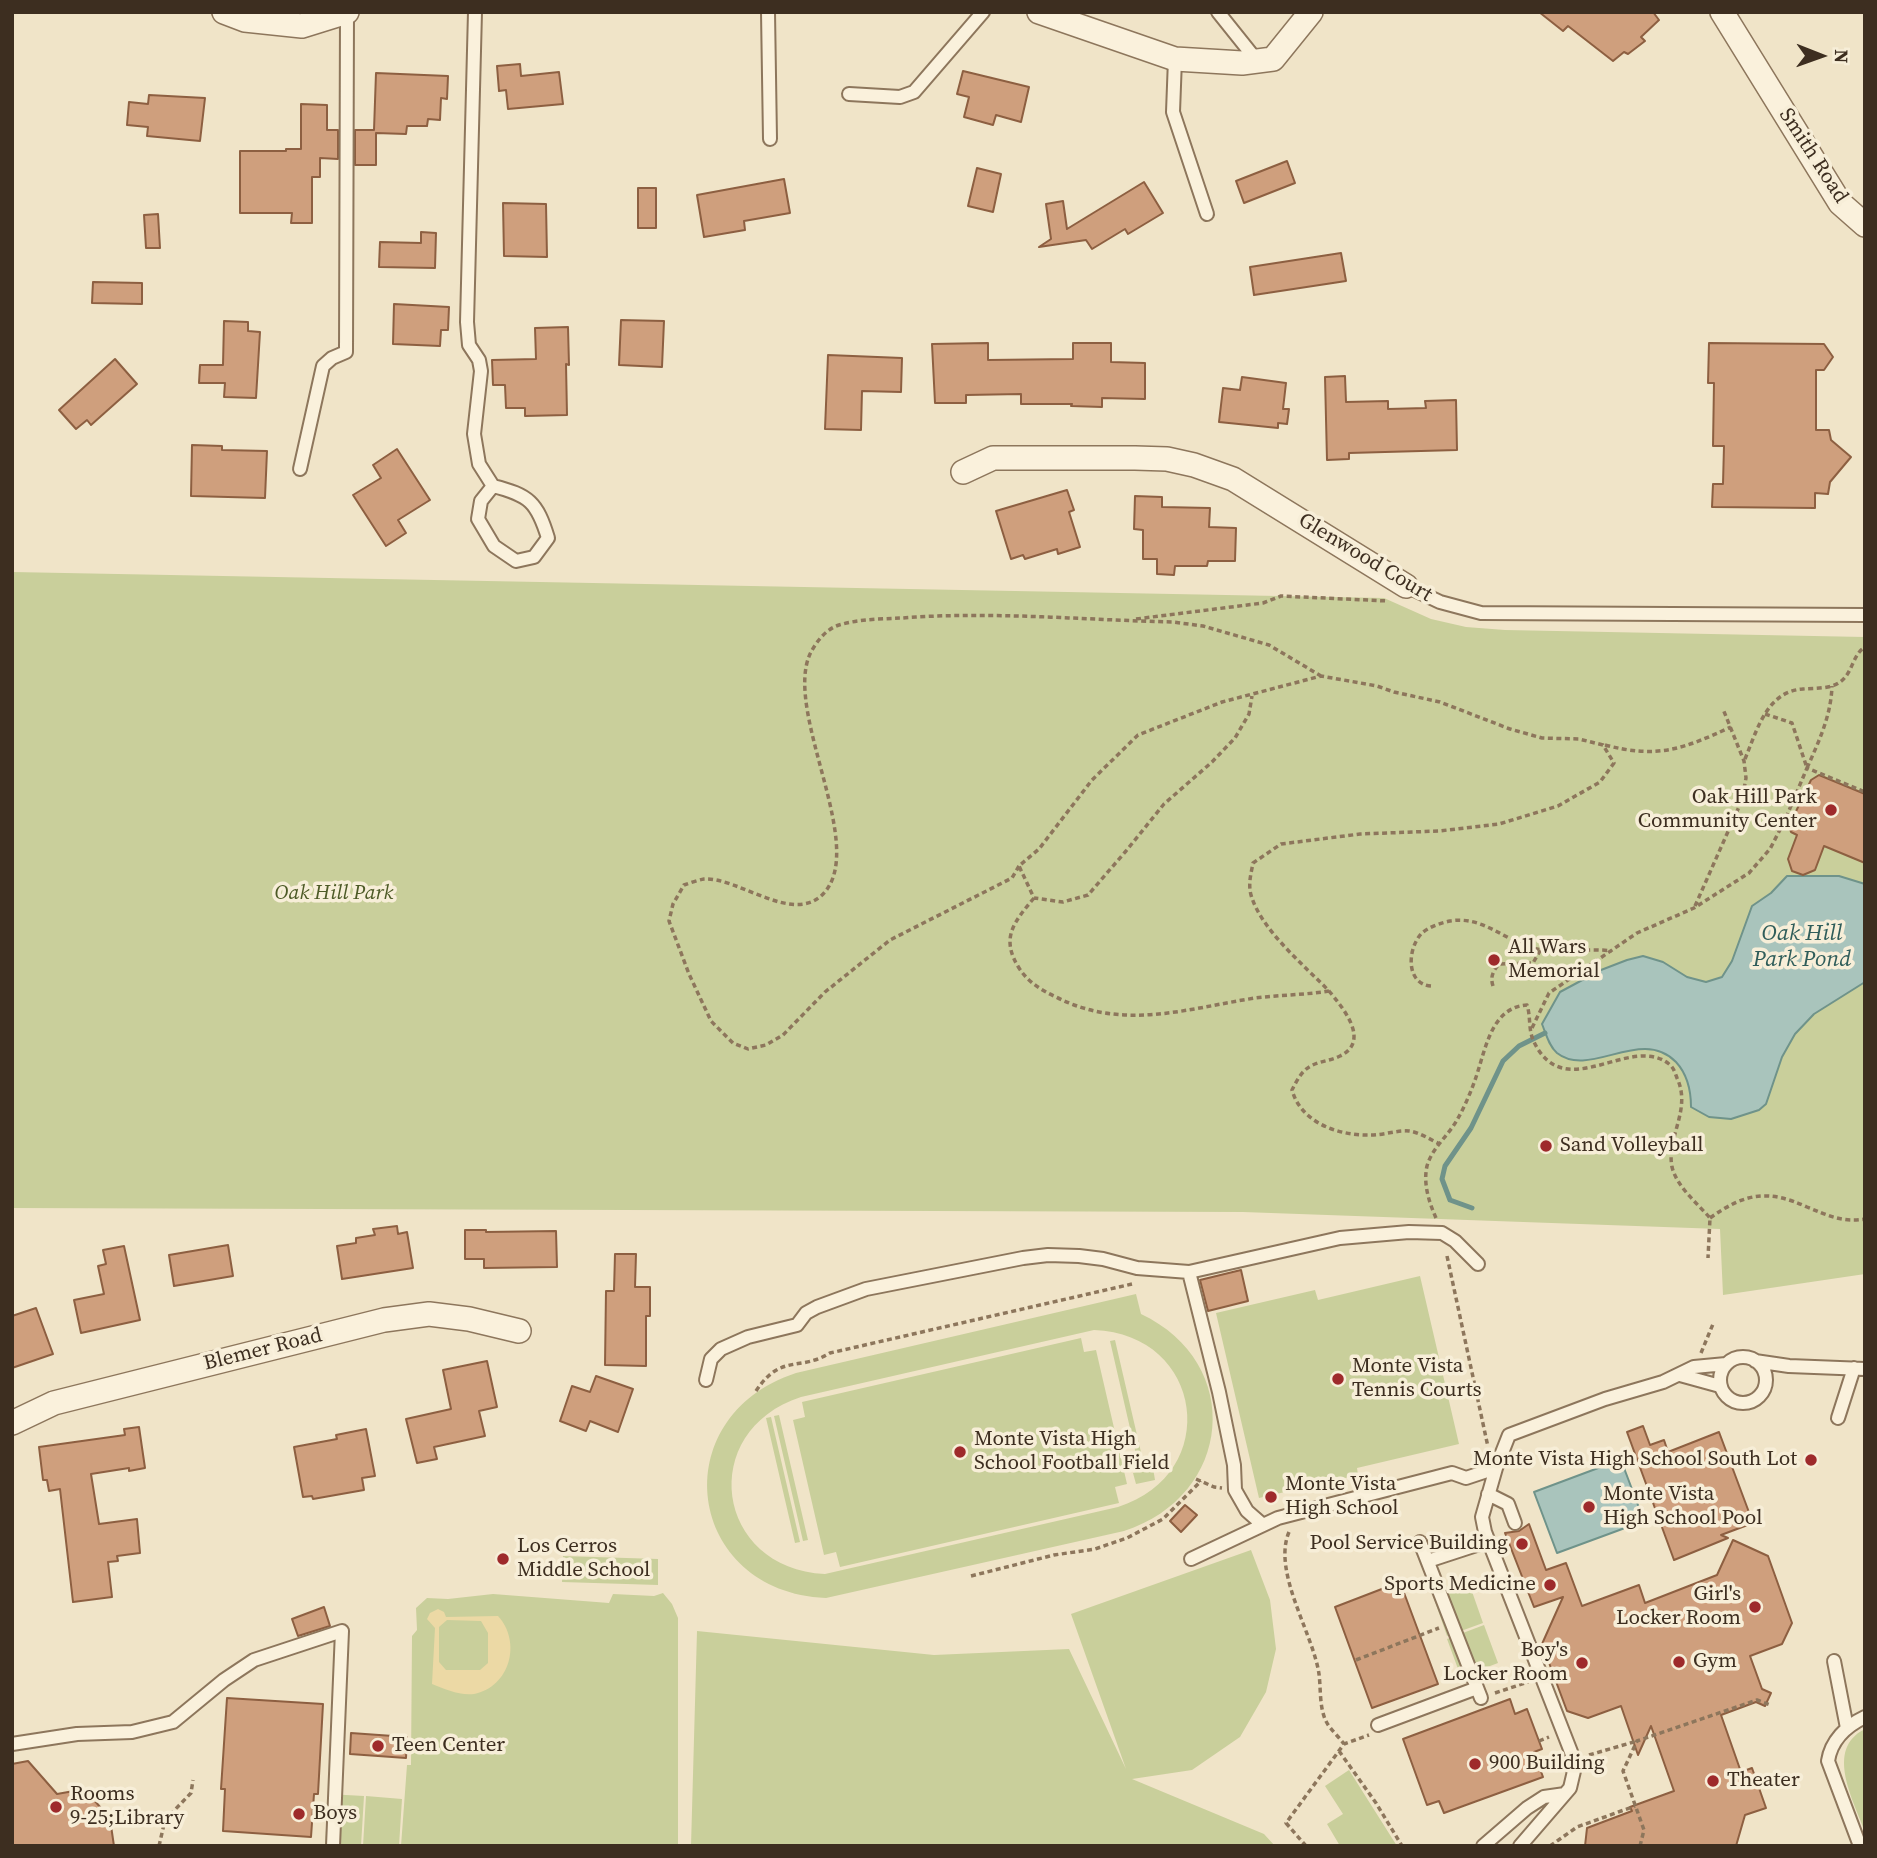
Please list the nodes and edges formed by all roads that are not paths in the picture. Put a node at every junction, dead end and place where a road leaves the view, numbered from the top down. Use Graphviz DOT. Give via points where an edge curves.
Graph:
graph roads {
  1 [pos="225,12"];
  2 [pos="347,12"];
  3 [pos="475,12"];
  4 [pos="768,12"];
  5 [pos="983,12"];
  6 [pos="1039,12"];
  7 [pos="1217,12"];
  8 [pos="1311,12"];
  9 [pos="1722,12"];
  10 [pos="1080,19"];
  11 [pos="1175,59"];
  12 [pos="1258,62"];
  13 [pos="849,94"];
  14 [pos="770,139"];
  15 [pos="1207,214"];
  16 [pos="1865,225"];
  17 [pos="300,469"];
  18 [pos="963,472"];
  19 [pos="493,486"];
  20 [pos="1406,586"];
  21 [pos="1865,615"];
  22 [pos="1478,1264"];
  23 [pos="1189,1272"];
  24 [pos="519,1331"];
  25 [pos="1755,1361"];
  26 [pos="1726,1364"];
  27 [pos="1789,1366"];
  28 [pos="1860,1368"];
  29 [pos="1680,1376"];
  30 [pos="706,1380"];
  31 [pos="1720,1386"];
  32 [pos="1765,1386"];
  33 [pos="1838,1418"];
  34 [pos="12,1423"];
  35 [pos="1496,1468"];
  36 [pos="1488,1494"];
  37 [pos="1515,1523"];
  38 [pos="1263,1525"];
  39 [pos="1489,1541"];
  40 [pos="1420,1542"];
  41 [pos="1191,1559"];
  42 [pos="1427,1561"];
  43 [pos="1834,1661"];
  44 [pos="1865,1717"];
  45 [pos="1378,1728"];
  46 [pos="1847,1728"];
  47 [pos="12,1744"];
  48 [pos="1565,1794"];
  49 [pos="333,1846"];
  50 [pos="1483,1846"];
  51 [pos="1520,1846"];
  52 [pos="1860,1846"];
  1 -- 2 [label="street" via="245,20 302,26"];
  2 -- 17 [label="lane" via="346,352 323,366"];
  3 -- 19 [label="lane" via="467,322 469,345 480,360 481,371 474,434 477,454"];
  4 -- 14 [label="lane"];
  5 -- 13 [label="lane" via="914,92 900,97"];
  6 -- 10 [label="street"];
  7 -- 12 [label="lane"];
  8 -- 12 [label="street" via="1273,59"];
  9 -- 16 [label="street, Smith Road" via="1840,203"];
  10 -- 11 [label="street"];
  11 -- 12 [label="street"];
  11 -- 15 [label="lane" via="1173,112"];
  18 -- 20 [label="street, Glenwood Court" via="993,458 1135,458 1194,465 1233,479"];
  19 -- 19 [label="lane" via="518,492 540,512 548,538 534,557 516,561 494,546 478,519 481,501"];
  20 -- 21 [label="lane, Glenwood Court" via="1440,602 1481,613"];
  22 -- 23 [label="lane" via="1442,1233 1409,1233 1339,1238"];
  23 -- 30 [label="lane" via="1048,1255 866,1289 817,1307 797,1325 721,1349 711,1359"];
  23 -- 38 [label="lane" via="1219,1392 1236,1490 1247,1511"];
  24 -- 34 [label="street, Blemer Road" via="429,1314 384,1320 54,1403"];
  25 -- 26 [label="lane" via="1740,1357"];
  25 -- 27 [label="lane"];
  25 -- 32 [label="lane" via="1765,1373"];
  26 -- 29 [label="lane" via="1694,1367"];
  26 -- 31 [label="lane"];
  27 -- 28 [label="lane"];
  27 -- 32 [label="lane"];
  28 -- 33 [label="lane"];
  29 -- 31 [label="lane"];
  29 -- 35 [label="lane" via="1509,1435"];
  31 -- 32 [label="lane" via="1727,1398 1740,1404 1754,1401"];
  35 -- 36 [label="lane"];
  35 -- 38 [label="lane" via="1466,1478 1452,1472"];
  36 -- 37 [label="lane" via="1508,1504"];
  36 -- 39 [label="lane" via="1482,1517"];
  38 -- 41 [label="lane"];
  39 -- 42 [label="lane"];
  39 -- 48 [label="lane" via="1573,1760"];
  40 -- 42 [label="lane"];
  42 -- 45 [label="lane" via="1479,1693"];
  43 -- 46 [label="lane"];
  44 -- 46 [label="lane"];
  46 -- 52 [label="lane" via="1832,1746 1828,1761"];
  47 -- 49 [label="lane" via="132,1732 173,1721 254,1660 342,1631"];
  48 -- 50 [label="lane" via="1544,1797"];
  48 -- 51 [label="lane"];
}
